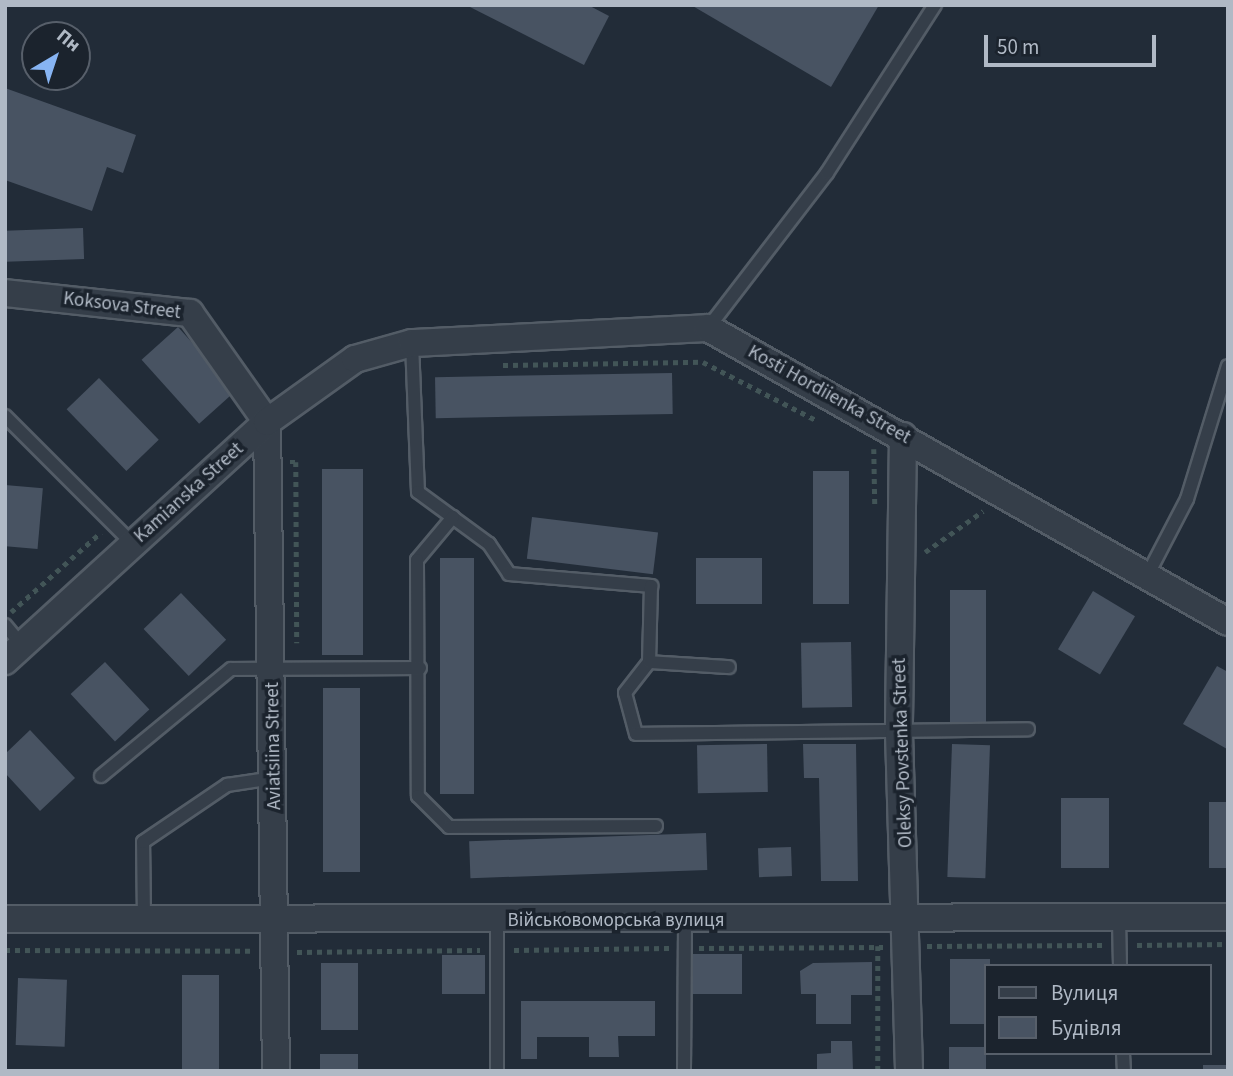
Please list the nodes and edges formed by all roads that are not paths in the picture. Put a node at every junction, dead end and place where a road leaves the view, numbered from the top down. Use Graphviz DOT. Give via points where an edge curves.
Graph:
graph roads {
  1 [pos="935,5"];
  2 [pos="5,293"];
  3 [pos="708,328"];
  4 [pos="400,344"];
  5 [pos="1228,366"];
  6 [pos="5,416"];
  7 [pos="267,422"];
  8 [pos="903,436"];
  9 [pos="453,517"];
  10 [pos="133,544"];
  11 [pos="1147,576"];
  12 [pos="1228,622"];
  13 [pos="5,625"];
  14 [pos="14,653"];
  15 [pos="649,662"];
  16 [pos="273,666"];
  17 [pos="729,667"];
  18 [pos="420,668"];
  19 [pos="1028,729"];
  20 [pos="899,733"];
  21 [pos="100,776"];
  22 [pos="274,778"];
  23 [pos="656,826"];
  24 [pos="1228,917"];
  25 [pos="5,919"];
  26 [pos="144,919"];
  27 [pos="1119,919"];
  28 [pos="276,920"];
  29 [pos="685,920"];
  30 [pos="497,921"];
  31 [pos="909,934"];
  32 [pos="1120,964"];
  33 [pos="276,1071"];
  34 [pos="497,1071"];
  35 [pos="684,1071"];
  36 [pos="909,1071"];
  1 -- 3 [label="lane" via="827,173"];
  2 -- 7 [label="street, Koksova Street" via="190,313"];
  3 -- 4 [label="street"];
  3 -- 8 [label="street, Kosti Hordiienka Street"];
  4 -- 7 [label="street, Kamianska Street" via="324,377"];
  4 -- 9 [label="lane" via="418,492"];
  5 -- 11 [label="lane" via="1186,499"];
  6 -- 10 [label="lane"];
  7 -- 10 [label="street, Kamianska Street"];
  7 -- 16 [label="street, Aviatsiina Street"];
  8 -- 11 [label="street, Kosti Hordiienka Street"];
  8 -- 20 [label="street, Oleksy Povstenka Street"];
  9 -- 15 [label="lane" via="489,544 509,574 651,586"];
  9 -- 18 [label="lane" via="417,560"];
  10 -- 14 [label="street, Kamianska Street"];
  11 -- 12 [label="street, Kosti Hordiienka Street"];
  13 -- 14 [label="lane"];
  15 -- 17 [label="lane"];
  15 -- 20 [label="lane" via="625,693 636,734"];
  16 -- 18 [label="lane"];
  16 -- 21 [label="lane" via="231,669"];
  16 -- 22 [label="street, Aviatsiina Street"];
  18 -- 23 [label="lane" via="418,796 449,827"];
  19 -- 20 [label="lane"];
  20 -- 31 [label="street, Oleksy Povstenka Street"];
  22 -- 26 [label="lane" via="227,785 143,842"];
  22 -- 28 [label="street, Aviatsiina Street"];
  24 -- 27 [label="street, Військовоморська вулиця"];
  25 -- 26 [label="street, Військовоморська вулиця"];
  26 -- 28 [label="street, Військовоморська вулиця"];
  27 -- 31 [label="street, Військовоморська вулиця"];
  27 -- 32 [label="lane"];
  28 -- 30 [label="street, Військовоморська вулиця"];
  28 -- 33 [label="street, Aviatsiina Street"];
  29 -- 30 [label="street, Військовоморська вулиця"];
  29 -- 31 [label="street, Військовоморська вулиця" via="878,920"];
  29 -- 35 [label="lane"];
  30 -- 34 [label="lane"];
  31 -- 36 [label="street, Oleksy Povstenka Street"];
}
